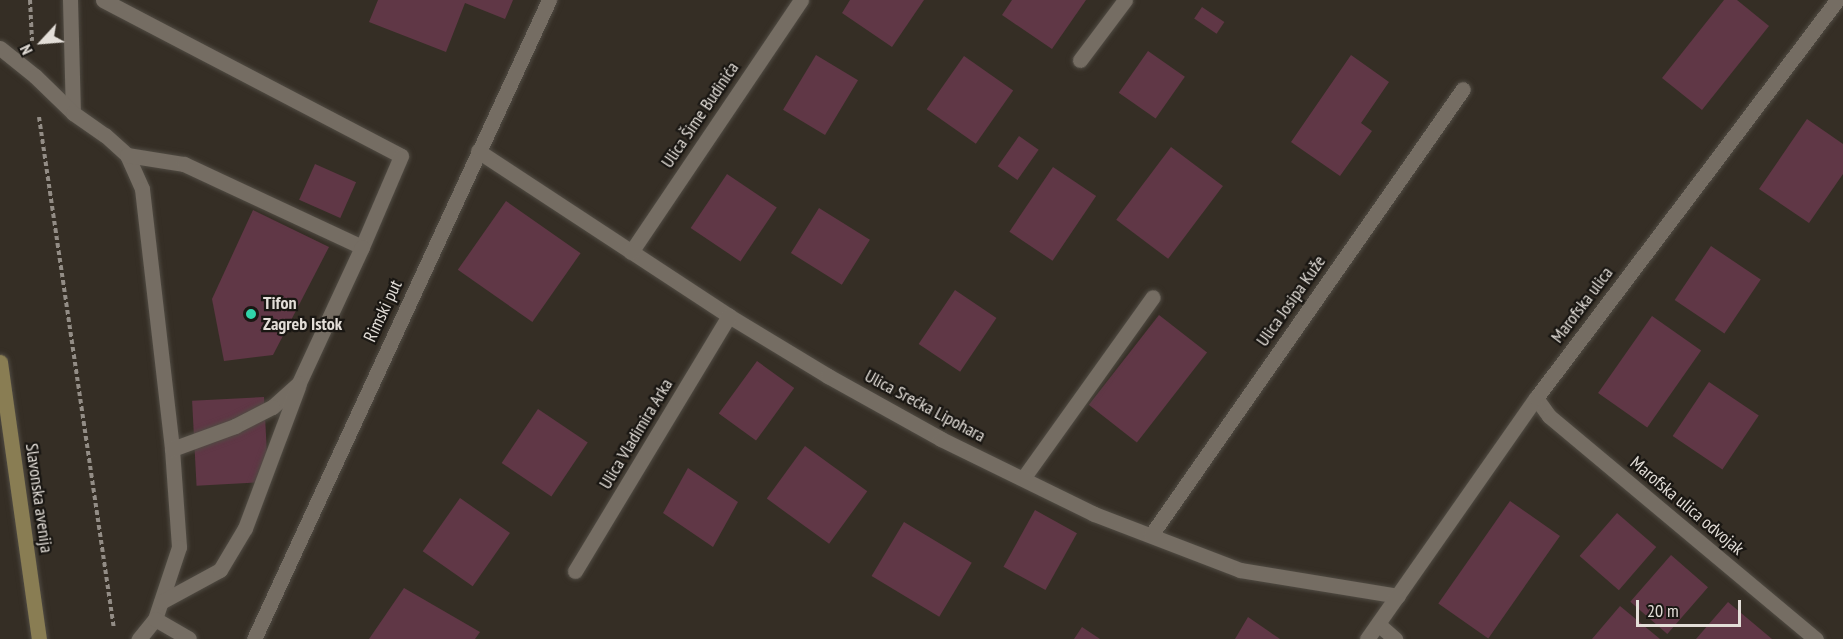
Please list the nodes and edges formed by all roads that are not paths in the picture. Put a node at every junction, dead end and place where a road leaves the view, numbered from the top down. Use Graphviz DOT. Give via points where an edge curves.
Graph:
graph roads {
  1 [pos="70,0"];
  2 [pos="102,0"];
  3 [pos="549,0"];
  4 [pos="801,0"];
  5 [pos="1125,0"];
  6 [pos="1837,0"];
  7 [pos="0,48"];
  8 [pos="1080,60"];
  9 [pos="1463,89"];
  10 [pos="73,113"];
  11 [pos="478,151"];
  12 [pos="127,155"];
  13 [pos="362,247"];
  14 [pos="631,252"];
  15 [pos="1154,297"];
  16 [pos="729,316"];
  17 [pos="0,362"];
  18 [pos="299,383"];
  19 [pos="1536,398"];
  20 [pos="172,448"];
  21 [pos="1024,477"];
  22 [pos="1151,535"];
  23 [pos="575,571"];
  24 [pos="1398,596"];
  25 [pos="161,602"];
  26 [pos="155,619"];
  27 [pos="1378,624"];
  28 [pos="39,639"];
  29 [pos="139,639"];
  30 [pos="189,639"];
  31 [pos="254,639"];
  32 [pos="1366,639"];
  33 [pos="1395,639"];
  34 [pos="1816,639"];
  1 -- 10 [label="street"];
  2 -- 13 [label="street" via="401,156"];
  3 -- 11 [label="street, Rimski put"];
  4 -- 14 [label="street, Ulica Šime Budinića"];
  5 -- 8 [label="street"];
  6 -- 19 [label="street, Marofska ulica"];
  7 -- 10 [label="street"];
  9 -- 22 [label="street, Ulica Josipa Kuže"];
  10 -- 12 [label="street"];
  11 -- 14 [label="street, Ulica Srećka Lipohara"];
  11 -- 31 [label="street, Rimski put"];
  12 -- 13 [label="street" via="184,164"];
  12 -- 20 [label="street" via="142,189"];
  13 -- 18 [label="street"];
  14 -- 16 [label="street, Ulica Srećka Lipohara"];
  15 -- 21 [label="street"];
  16 -- 21 [label="street, Ulica Srećka Lipohara" via="940,439"];
  16 -- 23 [label="street, Ulica Vladimira Arka"];
  17 -- 28 [label="main road, Slavonska avenija"];
  18 -- 20 [label="street" via="263,412"];
  18 -- 25 [label="street" via="245,528 220,570"];
  19 -- 24 [label="street, Marofska ulica"];
  19 -- 34 [label="street, Marofska ulica odvojak" via="1549,416"];
  20 -- 25 [label="street" via="179,547"];
  21 -- 22 [label="street, Ulica Srećka Lipohara" via="1094,514"];
  22 -- 24 [label="street, Ulica Srećka Lipohara" via="1240,570"];
  24 -- 27 [label="street, Marofska ulica"];
  25 -- 26 [label="street"];
  26 -- 29 [label="street"];
  26 -- 30 [label="street"];
  27 -- 32 [label="street, Marofska ulica"];
  27 -- 33 [label="street"];
}
